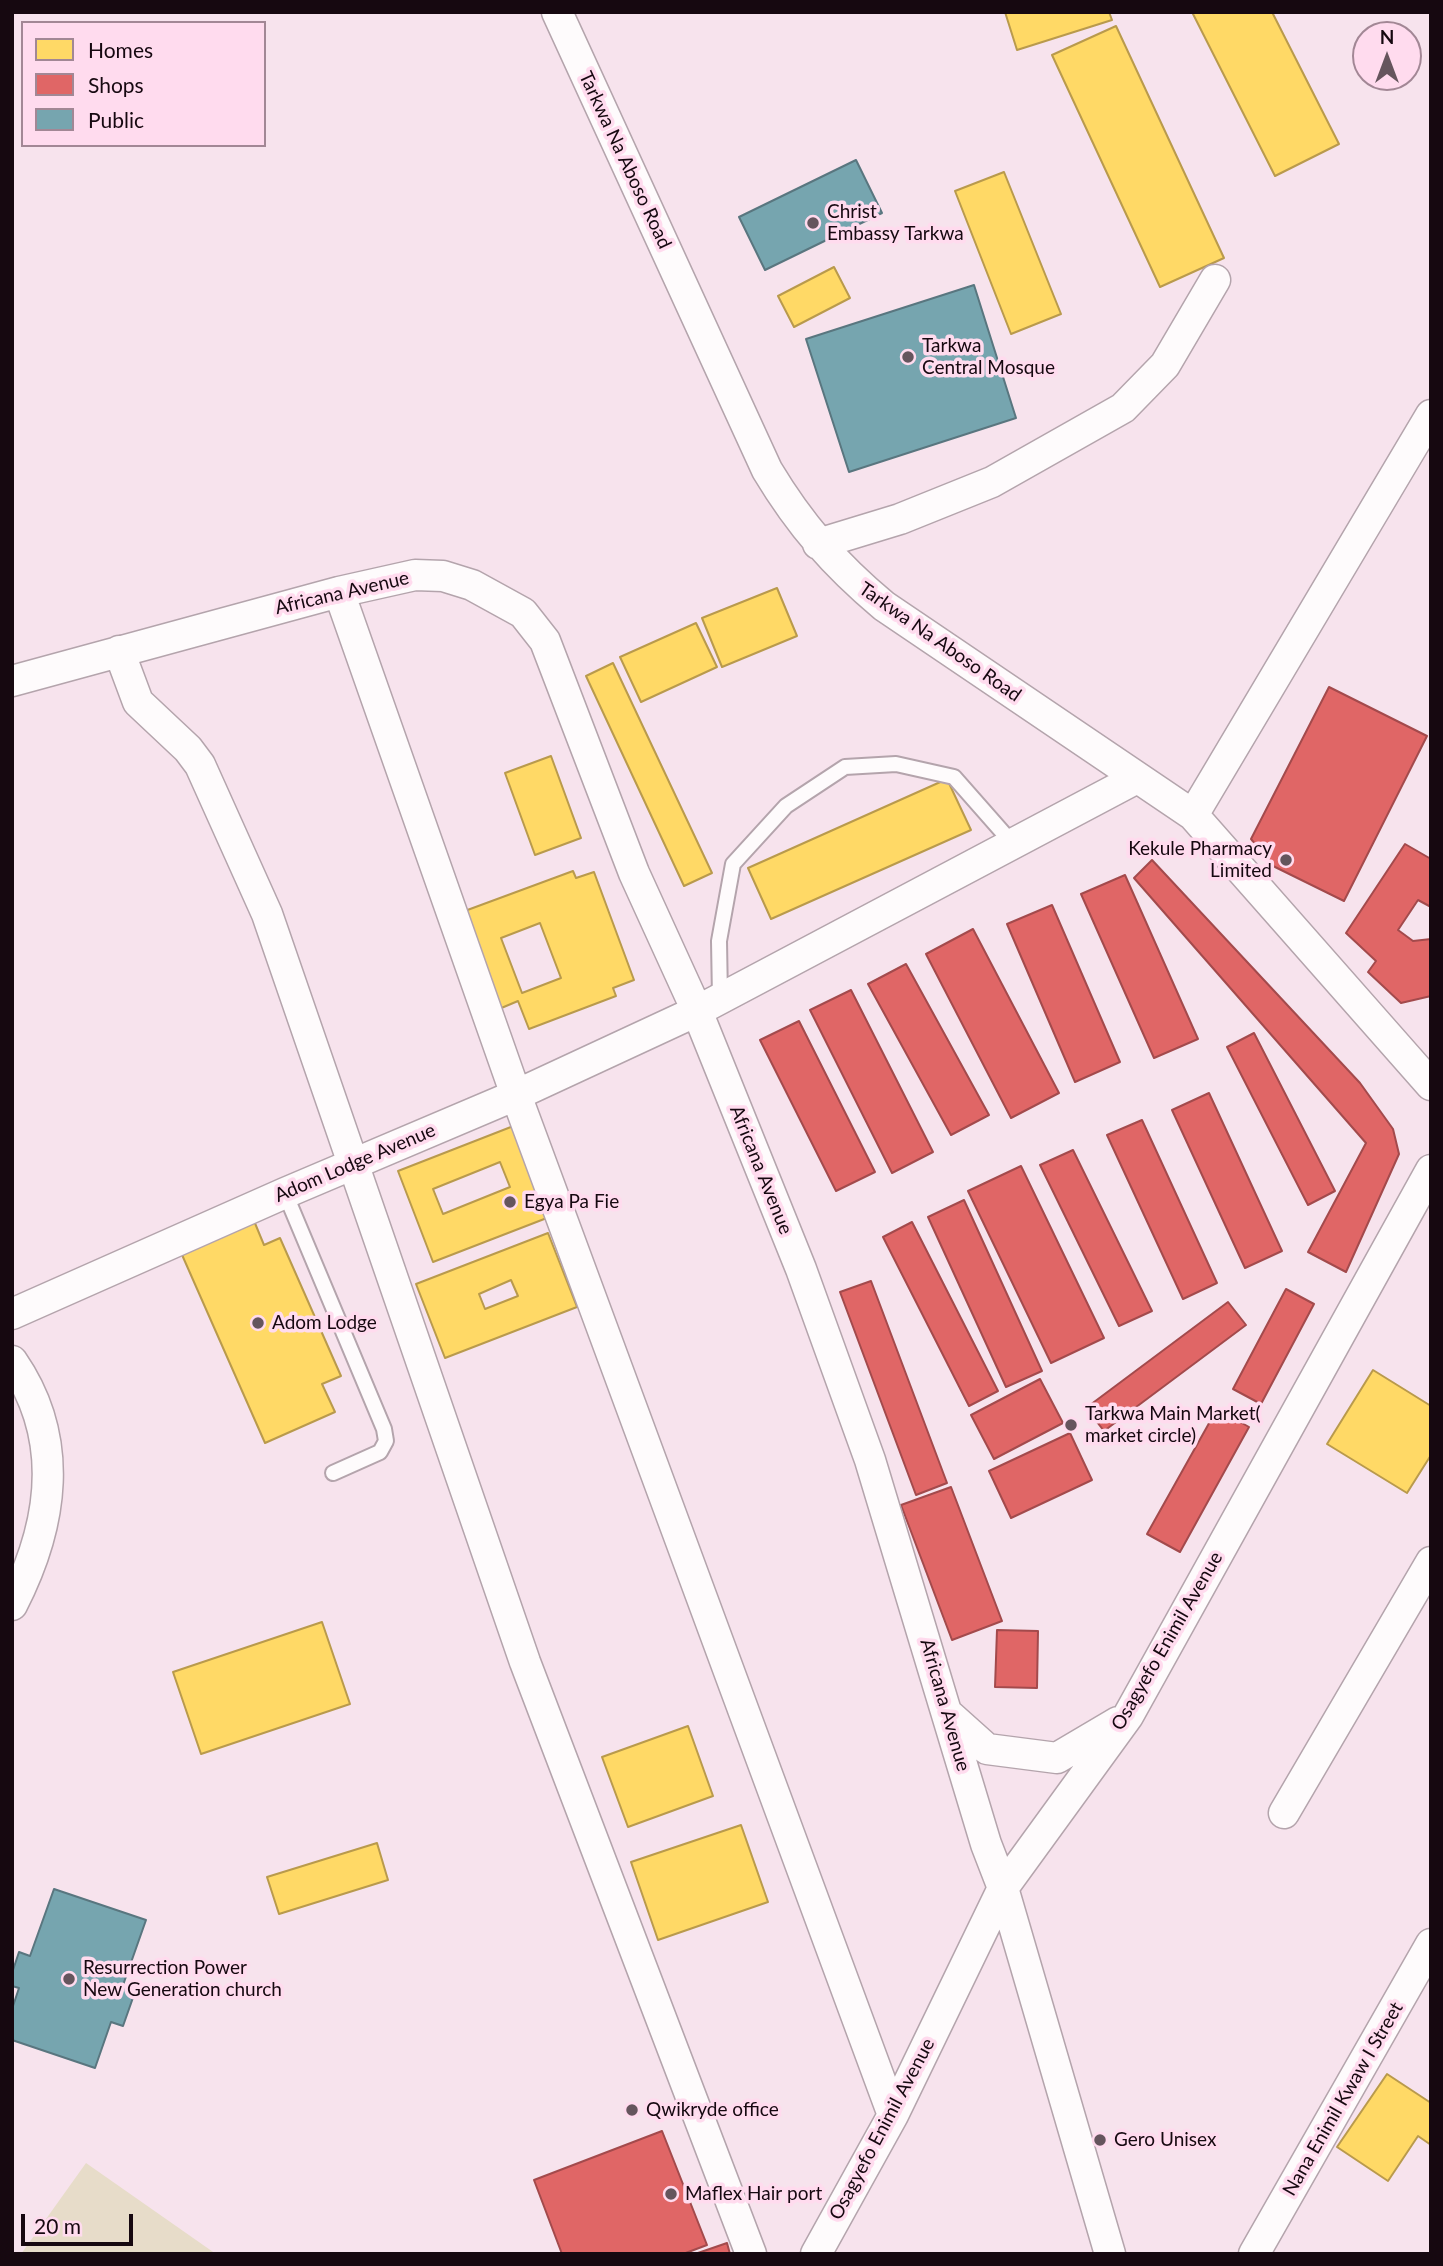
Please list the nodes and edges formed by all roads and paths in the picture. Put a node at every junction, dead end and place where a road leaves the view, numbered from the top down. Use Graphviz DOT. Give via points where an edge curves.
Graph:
graph roads {
  1 [pos="557,12"];
  2 [pos="1215,281"];
  3 [pos="1431,415"];
  4 [pos="818,544"];
  5 [pos="339,592"];
  6 [pos="119,651"];
  7 [pos="12,681"];
  8 [pos="1137,778"];
  9 [pos="1193,815"];
  10 [pos="1013,844"];
  11 [pos="709,1004"];
  12 [pos="1431,1085"];
  13 [pos="516,1094"];
  14 [pos="353,1163"];
  15 [pos="1431,1170"];
  16 [pos="285,1193"];
  17 [pos="12,1314"];
  18 [pos="12,1361"];
  19 [pos="333,1473"];
  20 [pos="1431,1562"];
  21 [pos="12,1605"];
  22 [pos="949,1715"];
  23 [pos="1128,1716"];
  24 [pos="1284,1813"];
  25 [pos="1003,1888"];
  26 [pos="1431,1944"];
  27 [pos="893,2115"];
  28 [pos="751,2254"];
  29 [pos="816,2254"];
  30 [pos="1110,2254"];
  31 [pos="1254,2254"];
  1 -- 4 [label="street, Tarkwa Na Aboso Road" via="767,470"];
  2 -- 4 [label="street" via="1165,365 1123,408 992,482 900,519"];
  3 -- 9 [label="street"];
  4 -- 8 [label="street, Tarkwa Na Aboso Road" via="884,606"];
  5 -- 6 [label="street, Africana Avenue"];
  5 -- 11 [label="street, Africana Avenue" via="415,575 443,576 472,585 523,614 545,641 634,873"];
  5 -- 13 [label="street"];
  6 -- 7 [label="street, Africana Avenue"];
  6 -- 14 [label="street" via="138,702 200,765 267,914"];
  8 -- 9 [label="street, Tarkwa Na Aboso Road"];
  8 -- 10 [label="street, Adom Lodge Avenue"];
  9 -- 12 [label="street, Tarkwa Na Aboso Road"];
  10 -- 11 [label="street, Adom Lodge Avenue"];
  10 -- 11 [label="lane" via="954,777 897,764 845,767 786,806 733,864"];
  11 -- 13 [label="street, Adom Lodge Avenue"];
  11 -- 22 [label="street, Africana Avenue" via="866,1447"];
  13 -- 14 [label="street, Adom Lodge Avenue"];
  13 -- 27 [label="street"];
  14 -- 16 [label="street, Adom Lodge Avenue"];
  14 -- 28 [label="street" via="525,1662"];
  15 -- 23 [label="street, Osagyefo Enimil Avenue"];
  16 -- 17 [label="street, Adom Lodge Avenue"];
  16 -- 19 [label="lane" via="386,1440 380,1452"];
  18 -- 21 [label="street" via="28,1384 47,1441 48,1487 41,1530"];
  20 -- 24 [label="street"];
  22 -- 23 [label="street" via="987,1749 1057,1758"];
  22 -- 25 [label="street, Africana Avenue"];
  23 -- 25 [label="street, Osagyefo Enimil Avenue"];
  25 -- 27 [label="street, Osagyefo Enimil Avenue"];
  25 -- 30 [label="street, Africana Avenue"];
  26 -- 31 [label="street, Nana Enimil Kwaw I Street"];
  27 -- 29 [label="street, Osagyefo Enimil Avenue"];
}
